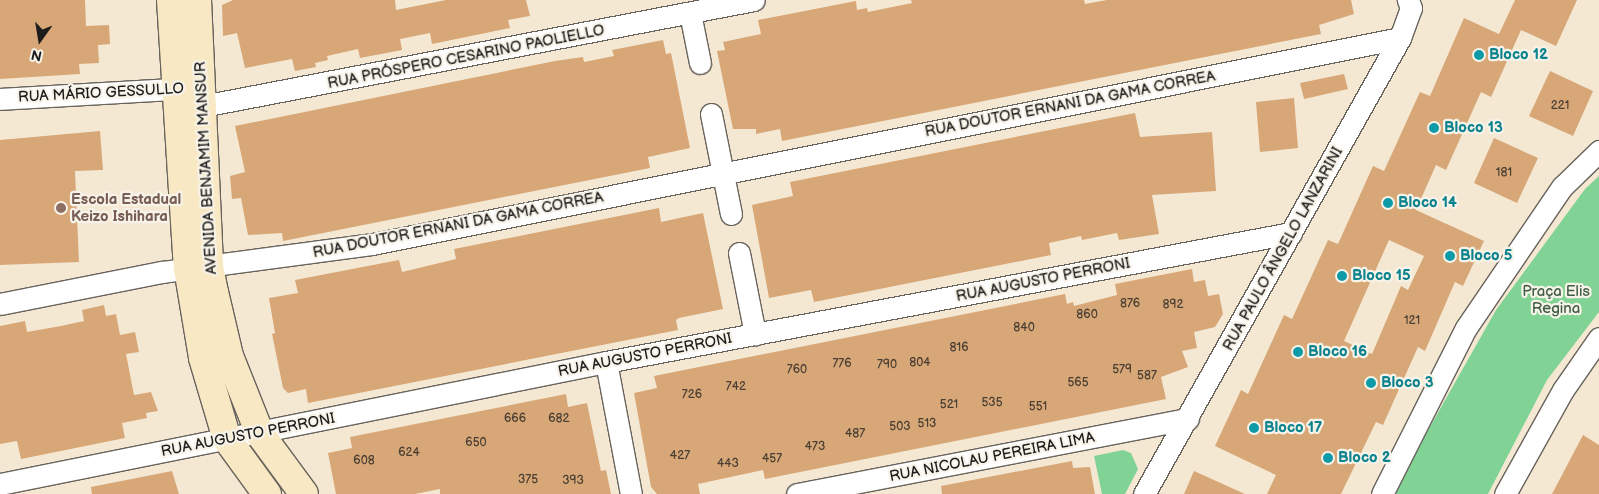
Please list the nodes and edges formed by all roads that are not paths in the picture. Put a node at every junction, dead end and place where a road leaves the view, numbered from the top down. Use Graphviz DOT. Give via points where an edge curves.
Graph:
graph roads {
  1 [pos="171,0"];
  2 [pos="197,0"];
  3 [pos="754,0"];
  4 [pos="1414,2"];
  5 [pos="690,13"];
  6 [pos="1400,38"];
  7 [pos="700,63"];
  8 [pos="0,99"];
  9 [pos="189,99"];
  10 [pos="710,114"];
  11 [pos="1599,151"];
  12 [pos="724,173"];
  13 [pos="731,214"];
  14 [pos="1291,234"];
  15 [pos="739,253"];
  16 [pos="199,268"];
  17 [pos="0,304"];
  18 [pos="755,334"];
  19 [pos="1599,338"];
  20 [pos="606,362"];
  21 [pos="1188,419"];
  22 [pos="260,434"];
  23 [pos="227,440"];
  24 [pos="0,484"];
  25 [pos="267,494"];
  26 [pos="304,494"];
  27 [pos="631,494"];
  28 [pos="797,494"];
  29 [pos="1144,494"];
  30 [pos="1382,494"];
  31 [pos="1505,494"];
  1 -- 9 [label="main road, AVENIDA BENJAMIM MANSUR"];
  2 -- 9 [label="main road, AVENIDA BENJAMIM MANSUR"];
  3 -- 5 [label="street, RUA PRÓSPERO CESARINO PAOLIELLO"];
  4 -- 6 [label="street, RUA PAULO ÂNGELO LANZARINI"];
  5 -- 7 [label="street"];
  5 -- 9 [label="street, RUA PRÓSPERO CESARINO PAOLIELLO"];
  6 -- 12 [label="street, RUA DOUTOR ERNANI DA GAMA CORREA"];
  6 -- 14 [label="street, RUA PAULO ÂNGELO LANZARINI"];
  8 -- 9 [label="street, RUA MÁRIO GESSULLO"];
  9 -- 16 [label="main road, AVENIDA BENJAMIM MANSUR"];
  10 -- 12 [label="street"];
  11 -- 30 [label="street" via="1562,187 1466,328"];
  12 -- 13 [label="street"];
  12 -- 16 [label="street, RUA DOUTOR ERNANI DA GAMA CORREA" via="372,244"];
  14 -- 18 [label="street, RUA AUGUSTO PERRONI"];
  14 -- 21 [label="street, RUA PAULO ÂNGELO LANZARINI"];
  15 -- 18 [label="street"];
  16 -- 17 [label="street, RUA DOUTOR ERNANI DA GAMA CORREA"];
  16 -- 22 [label="main road, AVENIDA BENJAMIM MANSUR"];
  16 -- 23 [label="main road, AVENIDA BENJAMIM MANSUR" via="203,358"];
  18 -- 20 [label="street, RUA AUGUSTO PERRONI"];
  19 -- 31 [label="street" via="1563,390"];
  20 -- 22 [label="street, RUA AUGUSTO PERRONI"];
  20 -- 27 [label="street"];
  21 -- 28 [label="street, RUA NICOLAU PEREIRA LIMA"];
  21 -- 29 [label="street, RUA PAULO ÂNGELO LANZARINI"];
  22 -- 23 [label="street, RUA AUGUSTO PERRONI"];
  22 -- 26 [label="main road, AVENIDA BENJAMIM MANSUR"];
  23 -- 24 [label="street, RUA AUGUSTO PERRONI"];
  23 -- 25 [label="main road, AVENIDA BENJAMIM MANSUR"];
}
